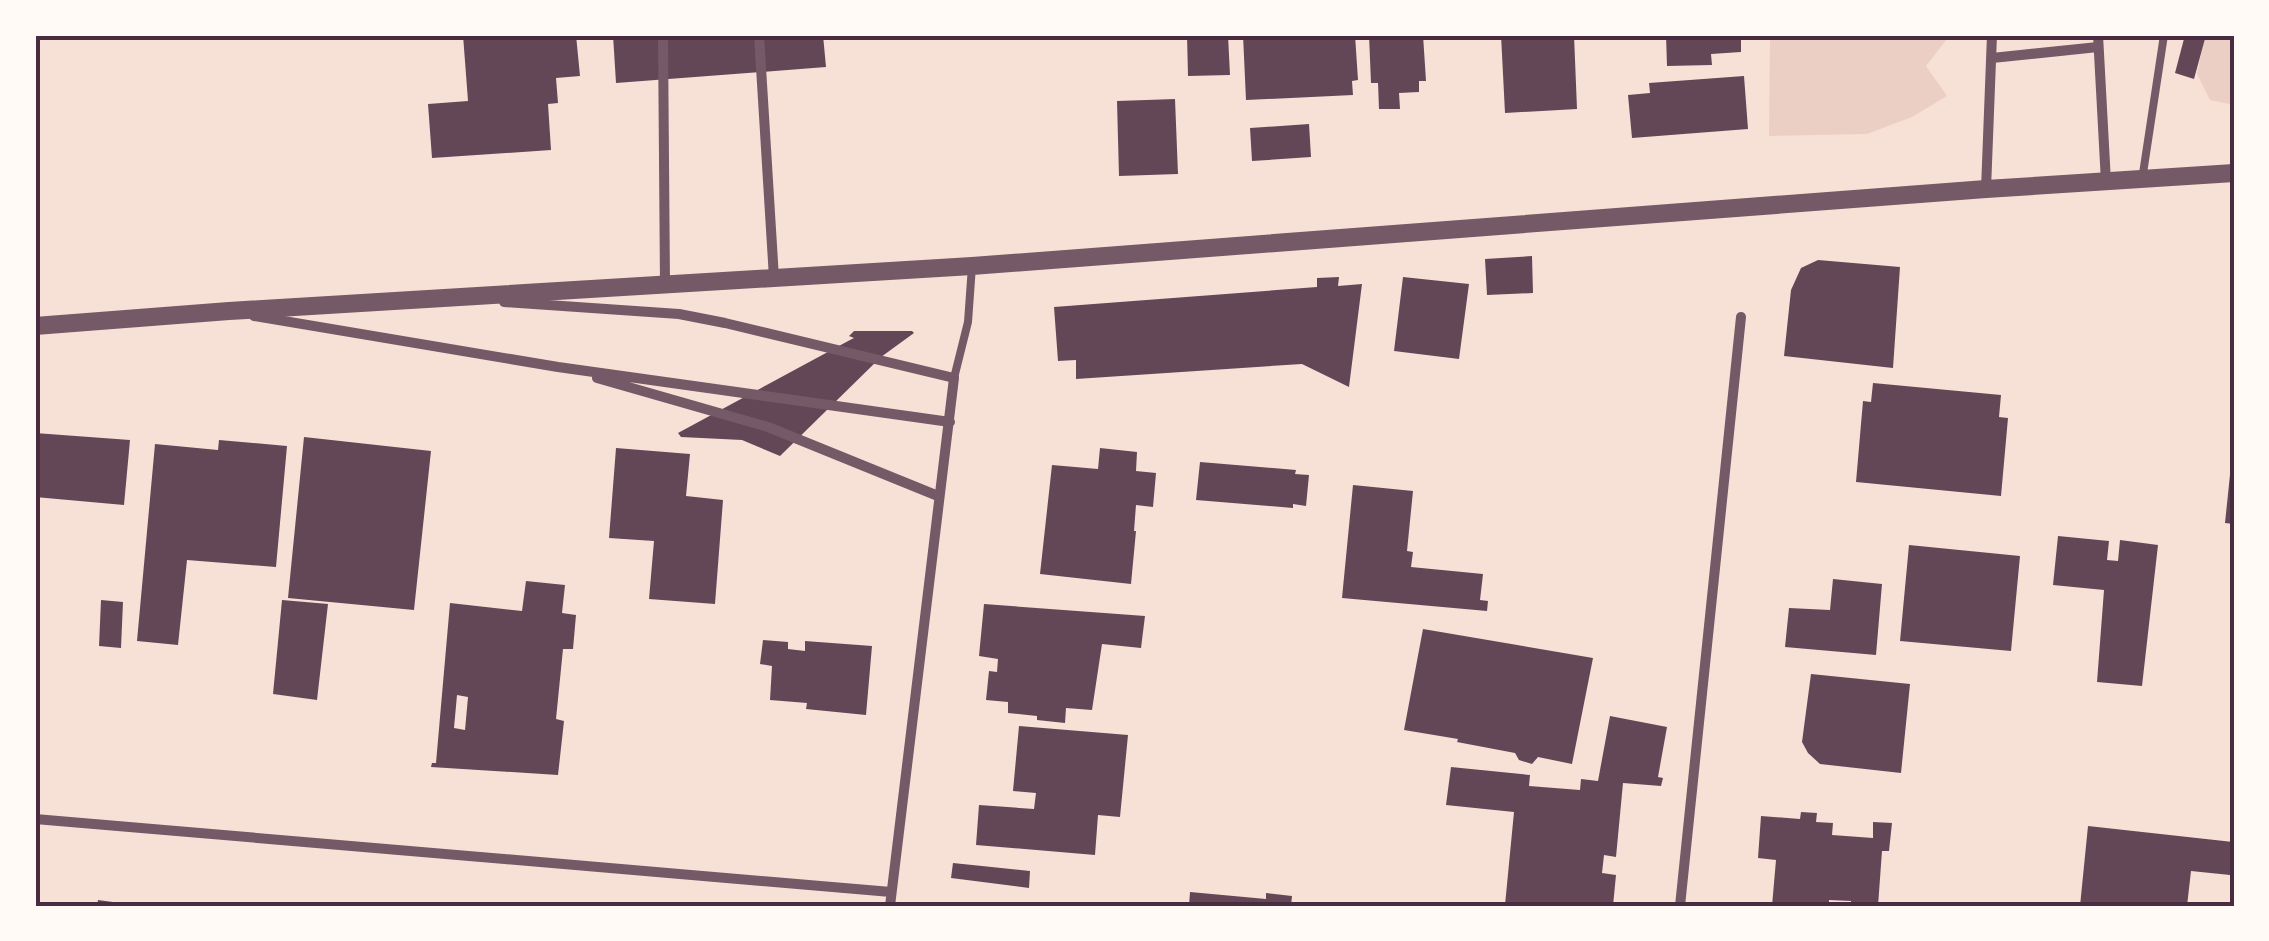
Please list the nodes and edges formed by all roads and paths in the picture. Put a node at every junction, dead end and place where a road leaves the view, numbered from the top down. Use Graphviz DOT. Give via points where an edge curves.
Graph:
graph roads {
  1 [pos="663,35"];
  2 [pos="759,35"];
  3 [pos="1992,35"];
  4 [pos="2164,35"];
  5 [pos="2098,41"];
  6 [pos="1992,58"];
  7 [pos="2234,173"];
  8 [pos="2142,180"];
  9 [pos="2106,182"];
  10 [pos="1986,189"];
  11 [pos="972,266"];
  12 [pos="774,278"];
  13 [pos="665,284"];
  14 [pos="443,298"];
  15 [pos="229,311"];
  16 [pos="1740,317"];
  17 [pos="35,326"];
  18 [pos="558,367"];
  19 [pos="954,378"];
  20 [pos="950,422"];
  21 [pos="938,496"];
  22 [pos="35,818"];
  23 [pos="891,892"];
  24 [pos="890,906"];
  25 [pos="1680,906"];
  1 -- 13 [label="street"];
  2 -- 12 [label="street"];
  3 -- 6 [label="street"];
  4 -- 8 [label="lane"];
  5 -- 6 [label="street"];
  5 -- 9 [label="street"];
  6 -- 10 [label="street"];
  7 -- 8 [label="street"];
  8 -- 9 [label="street"];
  9 -- 10 [label="street"];
  10 -- 11 [label="street"];
  11 -- 12 [label="street"];
  11 -- 19 [label="lane"];
  12 -- 13 [label="street"];
  13 -- 14 [label="street"];
  14 -- 15 [label="street"];
  14 -- 19 [label="street" via="679,314"];
  15 -- 17 [label="street"];
  15 -- 18 [label="street"];
  16 -- 25 [label="street"];
  18 -- 20 [label="street"];
  18 -- 21 [label="street" via="768,427"];
  19 -- 20 [label="street"];
  20 -- 21 [label="street"];
  21 -- 23 [label="street"];
  22 -- 23 [label="street"];
  23 -- 24 [label="street"];
}
